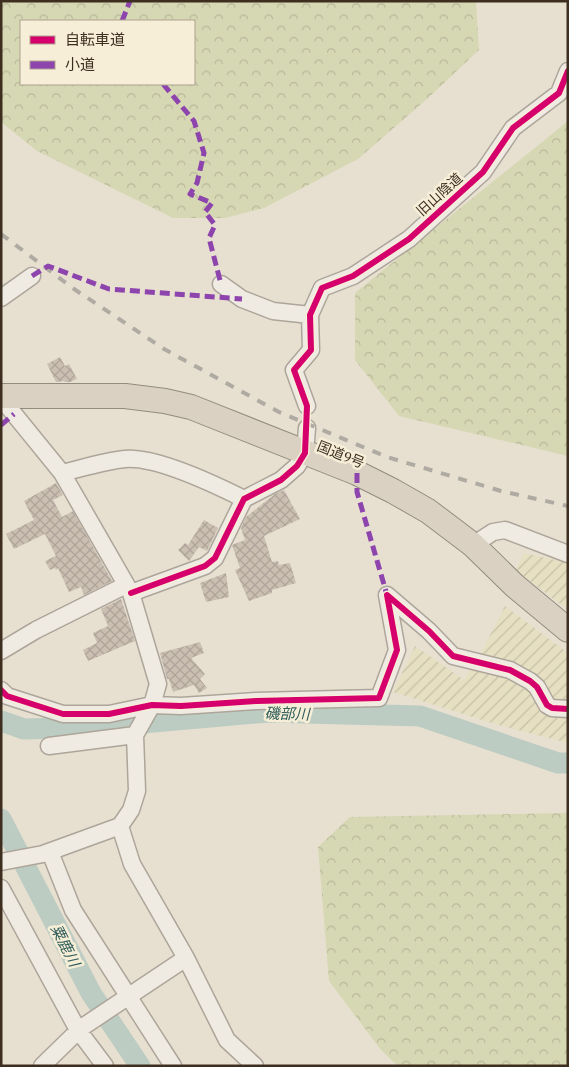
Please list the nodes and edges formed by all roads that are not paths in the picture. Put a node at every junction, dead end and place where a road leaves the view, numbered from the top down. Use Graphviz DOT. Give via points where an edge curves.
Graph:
graph roads {
  1 [pos="568,71"];
  2 [pos="32,276"];
  3 [pos="222,284"];
  4 [pos="1,298"];
  5 [pos="310,315"];
  6 [pos="1,397"];
  7 [pos="307,406"];
  8 [pos="307,428"];
  9 [pos="304,452"];
  10 [pos="62,473"];
  11 [pos="244,499"];
  12 [pos="473,545"];
  13 [pos="568,554"];
  14 [pos="128,589"];
  15 [pos="568,630"];
  16 [pos="1,651"];
  17 [pos="1,690"];
  18 [pos="152,705"];
  19 [pos="568,710"];
  20 [pos="135,735"];
  21 [pos="49,746"];
  22 [pos="120,826"];
  23 [pos="47,853"];
  24 [pos="1,862"];
  25 [pos="1,888"];
  26 [pos="186,958"];
  27 [pos="126,996"];
  28 [pos="80,1029"];
  29 [pos="42,1066"];
  30 [pos="105,1066"];
  31 [pos="173,1066"];
  32 [pos="255,1066"];
  1 -- 5 [label="street, 旧山陰道" via="558,93 513,128 483,172 408,239 354,276 322,288"];
  2 -- 4 [label="street"];
  3 -- 5 [label="street" via="242,299 273,311"];
  5 -- 7 [label="street" via="311,350 294,370"];
  6 -- 9 [label="highway, 国道9号" via="124,396 165,401"];
  6 -- 10 [label="street"];
  8 -- 9 [label="street"];
  9 -- 11 [label="street" via="297,466 281,480"];
  9 -- 12 [label="highway, 国道9号" via="393,491 428,511"];
  10 -- 11 [label="street" via="127,459 159,463"];
  10 -- 14 [label="street"];
  11 -- 14 [label="street" via="215,558 205,566"];
  12 -- 13 [label="street" via="493,532 505,530"];
  12 -- 15 [label="highway, 国道9号" via="515,586"];
  14 -- 16 [label="street" via="36,630"];
  14 -- 18 [label="street" via="158,684"];
  17 -- 18 [label="street" via="7,696 63,714 109,714"];
  18 -- 19 [label="street" via="379,698 397,650 387,594 453,656 510,670 537,687 547,705"];
  18 -- 20 [label="street"];
  20 -- 21 [label="street"];
  20 -- 22 [label="street" via="137,791 131,810"];
  22 -- 23 [label="street"];
  22 -- 26 [label="street" via="132,864"];
  23 -- 24 [label="street"];
  23 -- 27 [label="street" via="73,910"];
  25 -- 28 [label="street"];
  26 -- 27 [label="street"];
  26 -- 32 [label="street" via="227,1040"];
  27 -- 28 [label="street"];
  27 -- 31 [label="street"];
  28 -- 29 [label="street"];
  28 -- 30 [label="street"];
}
